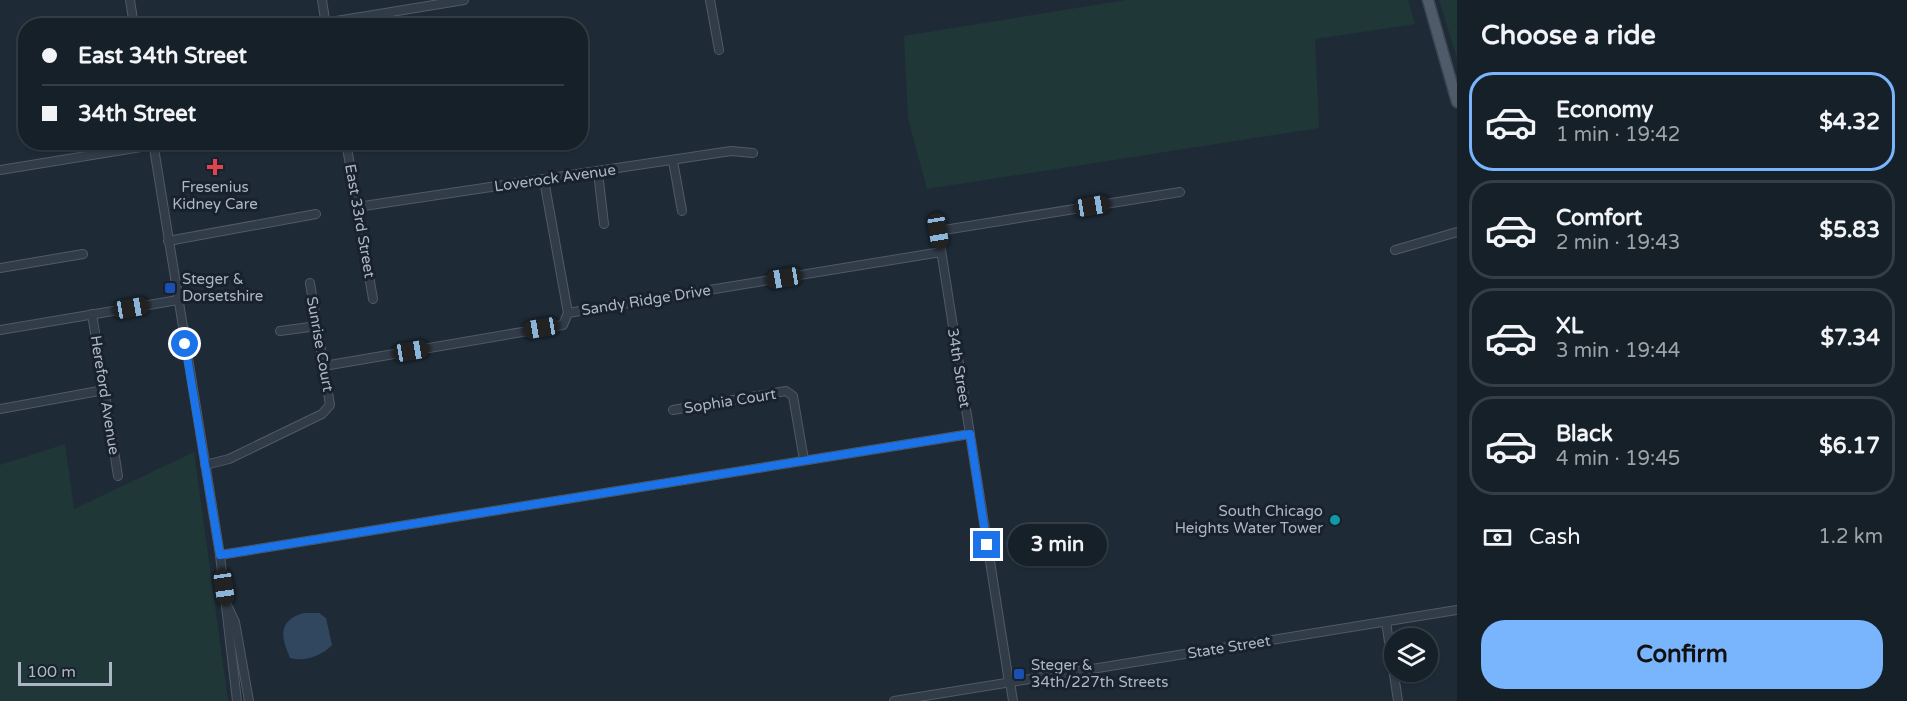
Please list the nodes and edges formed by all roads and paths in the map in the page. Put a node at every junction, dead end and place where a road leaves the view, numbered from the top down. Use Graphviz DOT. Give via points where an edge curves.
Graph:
graph roads {
  1 [pos="130,0"];
  2 [pos="322,0"];
  3 [pos="464,0"];
  4 [pos="710,0"];
  5 [pos="1428,0"];
  6 [pos="133,18"];
  7 [pos="325,18"];
  8 [pos="360,18"];
  9 [pos="719,50"];
  10 [pos="1457,102"];
  11 [pos="119,150"];
  12 [pos="154,150"];
  13 [pos="347,150"];
  14 [pos="753,153"];
  15 [pos="673,161"];
  16 [pos="0,171"];
  17 [pos="598,172"];
  18 [pos="544,180"];
  19 [pos="1180,192"];
  20 [pos="357,207"];
  21 [pos="682,211"];
  22 [pos="316,214"];
  23 [pos="604,224"];
  24 [pos="1457,232"];
  25 [pos="168,241"];
  26 [pos="1395,250"];
  27 [pos="941,252"];
  28 [pos="83,254"];
  29 [pos="0,268"];
  30 [pos="310,283"];
  31 [pos="373,299"];
  32 [pos="178,300"];
  33 [pos="568,313"];
  34 [pos="92,314"];
  35 [pos="317,326"];
  36 [pos="0,330"];
  37 [pos="280,331"];
  38 [pos="324,366"];
  39 [pos="104,390"];
  40 [pos="0,409"];
  41 [pos="673,410"];
  42 [pos="970,434"];
  43 [pos="804,460"];
  44 [pos="205,465"];
  45 [pos="118,476"];
  46 [pos="220,555"];
  47 [pos="227,604"];
  48 [pos="1457,610"];
  49 [pos="1386,622"];
  50 [pos="1009,682"];
  51 [pos="917,699"];
  52 [pos="237,701"];
  53 [pos="249,701"];
  54 [pos="894,701"];
  55 [pos="1013,701"];
  56 [pos="1398,701"];
  1 -- 6 [label="street"];
  2 -- 7 [label="street"];
  3 -- 8 [label="street"];
  4 -- 9 [label="street"];
  5 -- 10 [label="main road"];
  11 -- 16 [label="street"];
  12 -- 25 [label="street"];
  13 -- 20 [label="street, East 33rd Street"];
  14 -- 15 [label="street, Loverock Avenue" via="731,151"];
  15 -- 17 [label="street, Loverock Avenue"];
  15 -- 21 [label="street"];
  17 -- 18 [label="street, Loverock Avenue"];
  17 -- 23 [label="street"];
  18 -- 20 [label="street, Loverock Avenue"];
  18 -- 33 [label="street"];
  19 -- 27 [label="street, 34th Street" via="938,231"];
  20 -- 31 [label="street, East 33rd Street"];
  22 -- 25 [label="street"];
  24 -- 26 [label="street"];
  25 -- 32 [label="street"];
  27 -- 33 [label="street, Sandy Ridge Drive"];
  27 -- 42 [label="street, 34th Street"];
  28 -- 29 [label="street"];
  30 -- 35 [label="street, Sunrise Court"];
  32 -- 34 [label="street"];
  32 -- 44 [label="street"];
  33 -- 38 [label="street, Sandy Ridge Drive" via="563,325"];
  34 -- 36 [label="street"];
  34 -- 39 [label="street, Hereford Avenue"];
  35 -- 37 [label="street"];
  35 -- 38 [label="street, Sunrise Court"];
  38 -- 44 [label="street, Sunrise Court" via="330,405 322,414 230,459"];
  39 -- 40 [label="street"];
  39 -- 45 [label="street, Hereford Avenue"];
  41 -- 43 [label="street, Sophia Court" via="786,391 793,396"];
  42 -- 43 [label="street"];
  42 -- 50 [label="street, 34th Street"];
  43 -- 46 [label="street"];
  44 -- 46 [label="street"];
  46 -- 47 [label="street"];
  47 -- 52 [label="street"];
  47 -- 53 [label="street" via="235,622"];
  48 -- 49 [label="street, State Street"];
  49 -- 50 [label="street, State Street"];
  49 -- 56 [label="street"];
  50 -- 51 [label="street, State Street"];
  50 -- 55 [label="street, 34th Street"];
  51 -- 54 [label="street, State Street"];
}
